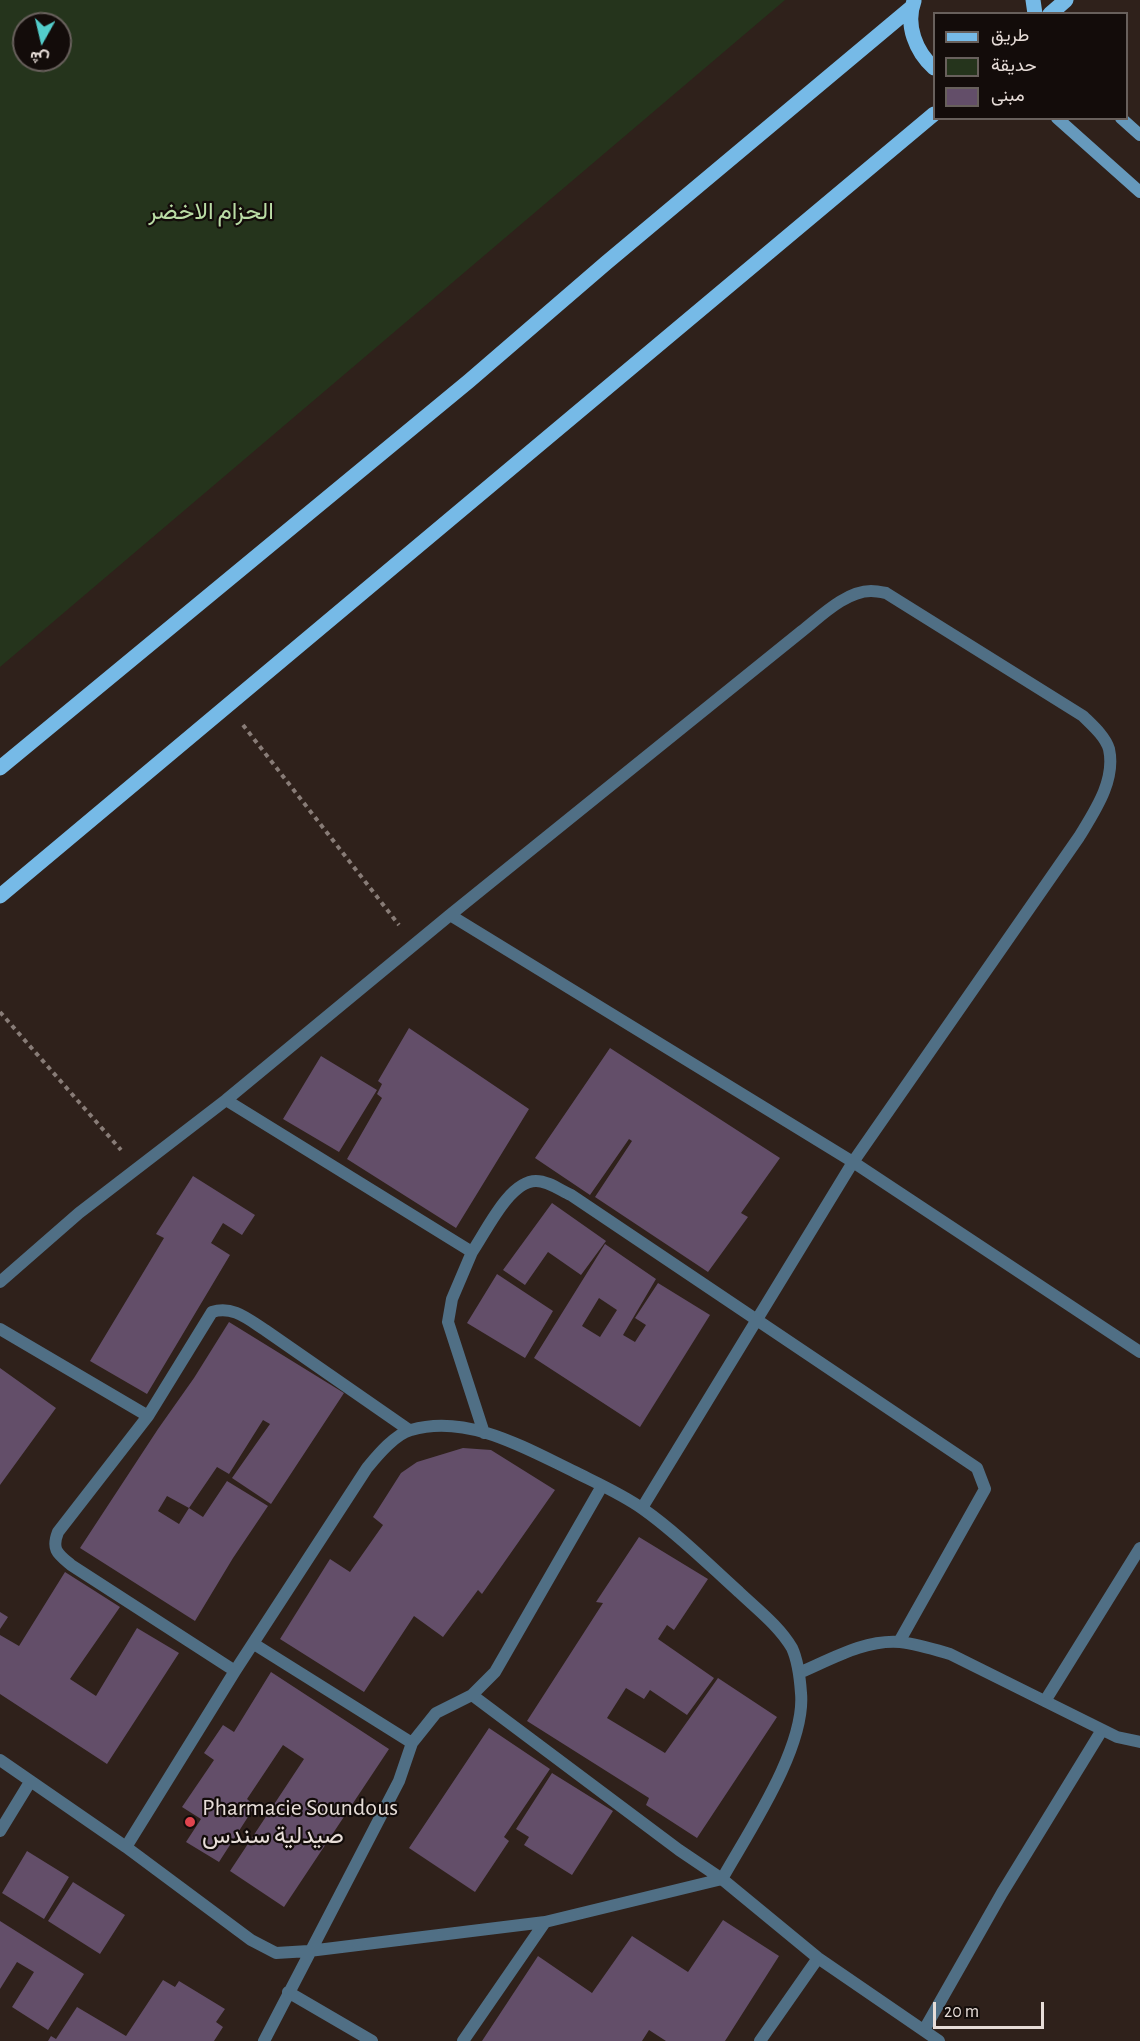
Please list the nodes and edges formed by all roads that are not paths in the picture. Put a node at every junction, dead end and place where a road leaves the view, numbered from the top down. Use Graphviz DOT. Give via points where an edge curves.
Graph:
graph roads {
  1 [pos="1066,0"];
  2 [pos="913,4"];
  3 [pos="1052,12"];
  4 [pos="933,67"];
  5 [pos="933,115"];
  6 [pos="1059,120"];
  7 [pos="1123,120"];
  8 [pos="1140,135"];
  9 [pos="1140,192"];
  10 [pos="0,768"];
  11 [pos="0,896"];
  12 [pos="450,915"];
  13 [pos="226,1100"];
  14 [pos="853,1162"];
  15 [pos="472,1252"];
  16 [pos="0,1282"];
  17 [pos="755,1320"];
  18 [pos="0,1329"];
  19 [pos="1140,1352"];
  20 [pos="148,1416"];
  21 [pos="410,1430"];
  22 [pos="484,1433"];
  23 [pos="602,1486"];
  24 [pos="642,1508"];
  25 [pos="1140,1548"];
  26 [pos="899,1642"];
  27 [pos="254,1644"];
  28 [pos="235,1671"];
  29 [pos="799,1673"];
  30 [pos="472,1695"];
  31 [pos="1045,1701"];
  32 [pos="1102,1730"];
  33 [pos="1140,1742"];
  34 [pos="412,1743"];
  35 [pos="0,1760"];
  36 [pos="30,1782"];
  37 [pos="0,1832"];
  38 [pos="126,1847"];
  39 [pos="722,1879"];
  40 [pos="545,1922"];
  41 [pos="309,1951"];
  42 [pos="818,1958"];
  43 [pos="288,1992"];
  44 [pos="924,2030"];
  45 [pos="264,2041"];
  46 [pos="372,2041"];
  47 [pos="463,2041"];
  48 [pos="760,2041"];
  49 [pos="939,2041"];
  1 -- 3 [label="main road"];
  2 -- 4 [label="main road" via="912,30 919,50"];
  2 -- 10 [label="main road" via="469,381"];
  5 -- 11 [label="main road"];
  6 -- 9 [label="street"];
  7 -- 8 [label="street"];
  12 -- 13 [label="street"];
  12 -- 14 [label="street"];
  12 -- 14 [label="street" via="838,604 871,591 900,601 1083,716 1108,748 1110,770 1101,800 1079,837"];
  13 -- 15 [label="street"];
  13 -- 16 [label="street" via="79,1214"];
  14 -- 17 [label="street"];
  14 -- 19 [label="street"];
  15 -- 17 [label="street" via="513,1191 537,1181 571,1195"];
  15 -- 22 [label="street" via="452,1299 448,1322"];
  17 -- 24 [label="street"];
  17 -- 26 [label="street" via="977,1468 985,1488"];
  18 -- 20 [label="street"];
  20 -- 21 [label="street" via="212,1312 229,1309"];
  20 -- 28 [label="street" via="58,1532 55,1548 71,1565"];
  21 -- 22 [label="street" via="455,1426"];
  21 -- 27 [label="street" via="384,1448 366,1468"];
  22 -- 23 [label="street" via="520,1445"];
  23 -- 24 [label="street"];
  23 -- 30 [label="street" via="495,1672"];
  24 -- 29 [label="street" via="778,1629 793,1650"];
  25 -- 31 [label="street"];
  26 -- 29 [label="street" via="876,1643"];
  26 -- 31 [label="street" via="950,1654"];
  27 -- 28 [label="street"];
  27 -- 34 [label="street"];
  28 -- 38 [label="street"];
  29 -- 39 [label="street" via="802,1695 797,1733 779,1776"];
  30 -- 34 [label="street" via="436,1713"];
  30 -- 39 [label="street"];
  31 -- 32 [label="street"];
  32 -- 33 [label="street"];
  32 -- 44 [label="street"];
  34 -- 41 [label="street" via="399,1781"];
  35 -- 36 [label="street"];
  36 -- 37 [label="street"];
  36 -- 38 [label="street"];
  38 -- 41 [label="street" via="251,1940 276,1953"];
  39 -- 40 [label="street"];
  39 -- 42 [label="street"];
  40 -- 41 [label="street"];
  40 -- 47 [label="street"];
  41 -- 43 [label="street"];
  42 -- 44 [label="street"];
  42 -- 48 [label="street"];
  43 -- 45 [label="street"];
  43 -- 46 [label="street"];
  44 -- 49 [label="street"];
}
